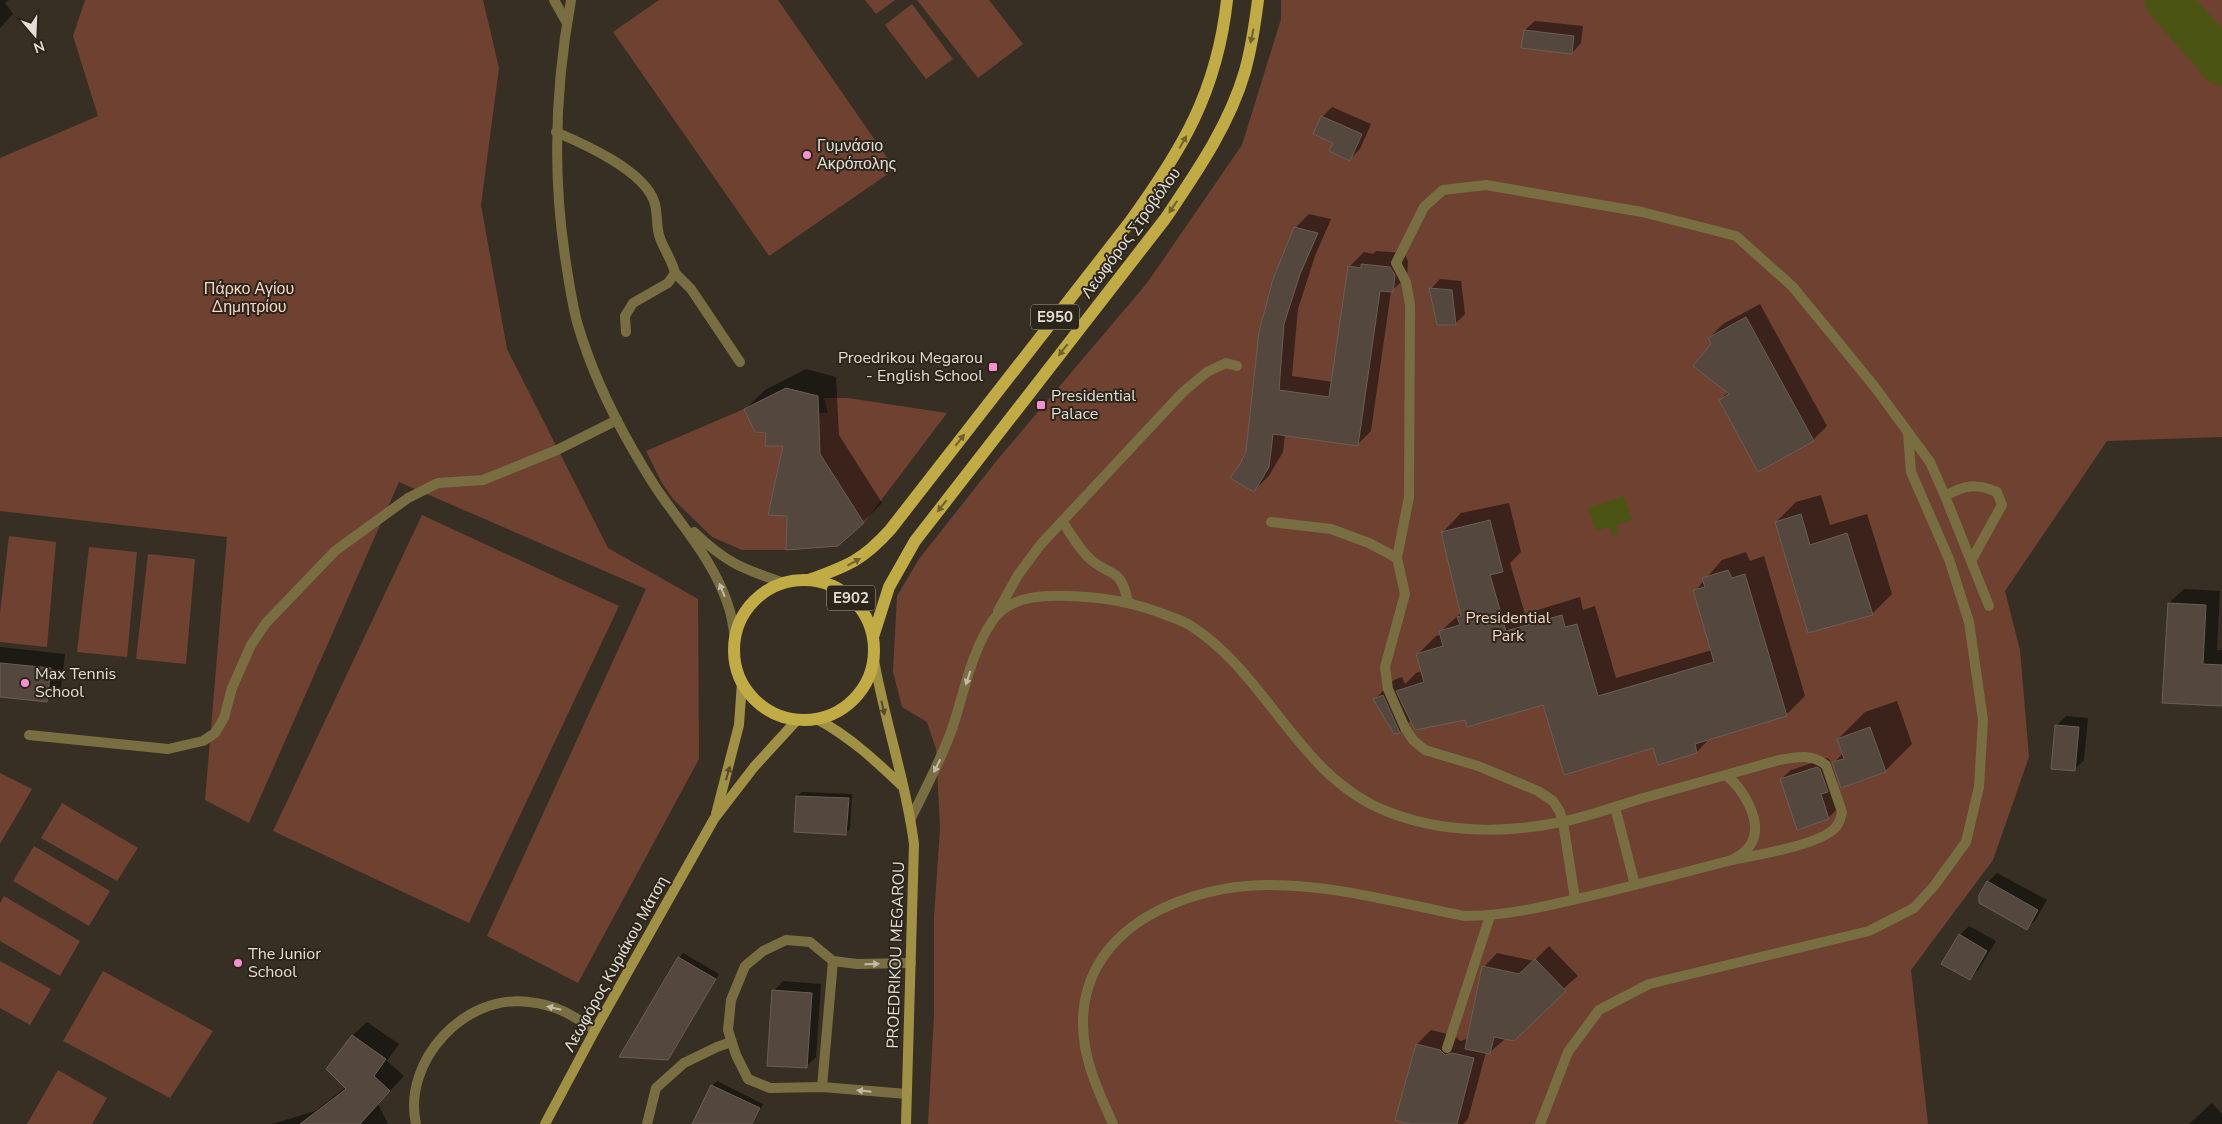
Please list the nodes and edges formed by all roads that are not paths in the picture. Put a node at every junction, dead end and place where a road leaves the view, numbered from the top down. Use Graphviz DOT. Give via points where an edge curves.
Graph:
graph roads {
  1 [pos="554,0"];
  2 [pos="571,0"];
  3 [pos="1228,0"];
  4 [pos="1258,0"];
  5 [pos="567,23"];
  6 [pos="556,132"];
  7 [pos="675,273"];
  8 [pos="626,332"];
  9 [pos="740,362"];
  10 [pos="1238,366"];
  11 [pos="617,420"];
  12 [pos="1908,432"];
  13 [pos="1945,496"];
  14 [pos="675,515"];
  15 [pos="1062,521"];
  16 [pos="1271,522"];
  17 [pos="1397,558"];
  18 [pos="1971,561"];
  19 [pos="809,580"];
  20 [pos="784,583"];
  21 [pos="1128,602"];
  22 [pos="1988,606"];
  23 [pos="994,619"];
  24 [pos="735,637"];
  25 [pos="874,637"];
  26 [pos="874,660"];
  27 [pos="742,682"];
  28 [pos="817,719"];
  29 [pos="797,720"];
  30 [pos="29,735"];
  31 [pos="1726,775"];
  32 [pos="902,787"];
  33 [pos="1614,806"];
  34 [pos="714,820"];
  35 [pos="910,820"];
  36 [pos="1563,822"];
  37 [pos="1732,860"];
  38 [pos="1635,885"];
  39 [pos="1576,900"];
  40 [pos="1490,916"];
  41 [pos="833,962"];
  42 [pos="911,963"];
  43 [pos="595,1030"];
  44 [pos="731,1042"];
  45 [pos="1447,1048"];
  46 [pos="822,1086"];
  47 [pos="907,1094"];
  48 [pos="416,1124"];
  49 [pos="545,1124"];
  50 [pos="647,1124"];
  51 [pos="906,1124"];
  52 [pos="1113,1124"];
  53 [pos="1540,1124"];
  1 -- 5 [label="street"];
  2 -- 5 [label="street"];
  19 -- 3 [label="main road, Λεωφόρος Στροβόλου / E950, one-way" via="855,562 890,530 1160,180 1191,128 1212,78"];
  4 -- 25 [label="main road, Λεωφόρος Στροβόλου / E950, one-way" via="1244,72 1225,120 1202,163 1165,219 915,541 889,587"];
  5 -- 6 [label="street"];
  6 -- 7 [label="street" via="596,149 646,186 654,200 659,234 673,261"];
  6 -- 11 [label="street" via="562,236 577,321 598,380"];
  7 -- 8 [label="street" via="668,283 633,303 625,316"];
  7 -- 9 [label="street" via="691,289"];
  10 -- 15 [label="street" via="1226,363 1207,372 1182,392"];
  11 -- 14 [label="street"];
  11 -- 30 [label="street" via="557,450 483,480 438,483 408,498 335,551 266,623 232,688 224,718 215,733 204,741 168,750"];
  12 -- 13 [label="street" via="1930,462"];
  12 -- 17 [label="street" via="1793,287 1736,236 1642,212 1486,186 1443,190 1424,207 1396,263 1406,282 1410,305 1409,497"];
  12 -- 53 [label="street" via="1912,472 1949,559 1969,622 1982,710 1979,788 1966,842 1914,908 1869,931 1649,984 1599,1010 1568,1052"];
  13 -- 18 [label="street"];
  13 -- 18 [label="street" via="1963,486 1984,486 1997,492 2002,505"];
  14 -- 20 [label="street" via="714,552 733,564"];
  24 -- 14 [label="street, one-way" via="719,583 701,550"];
  15 -- 21 [label="street" via="1089,559 1120,579"];
  15 -- 23 [label="street" via="1018,575"];
  16 -- 17 [label="street" via="1331,529"];
  17 -- 36 [label="street" via="1405,594 1385,667 1388,689 1405,728 1425,750 1478,766 1538,791 1553,801"];
  18 -- 22 [label="street"];
  19 -- 20 [label="main road, E902"];
  19 -- 25 [label="main road, E902" via="834,587 856,602"];
  20 -- 24 [label="main road, E902" via="752,603 744,613"];
  21 -- 23 [label="street" via="1096,596 1037,597 1006,606"];
  21 -- 36 [label="street" via="1189,624 1216,645 1239,668 1320,767 1355,795 1386,811 1435,825 1488,830 1518,830"];
  23 -- 35 [label="street, one-way" via="976,653 942,756"];
  24 -- 27 [label="main road, E902" via="734,658"];
  25 -- 26 [label="main road, E902"];
  26 -- 28 [label="main road, E902" via="858,696 832,715"];
  26 -- 32 [label="main road, PROEDRIKOU MEGAROU, one-way"];
  27 -- 29 [label="main road, E902" via="749,694 765,708"];
  34 -- 27 [label="main road, Λεωφόρος Κυριάκου Μάτση, one-way" via="739,725"];
  28 -- 29 [label="main road, E902"];
  28 -- 32 [label="main road" via="860,746"];
  29 -- 34 [label="main road, Λεωφόρος Κυριάκου Μάτση" via="754,767"];
  31 -- 33 [label="street"];
  31 -- 37 [label="street" via="1743,792 1750,805 1754,830 1753,840 1746,851"];
  31 -- 37 [label="street" via="1779,760 1810,756 1826,765 1842,812 1836,828 1827,834 1797,845"];
  32 -- 35 [label="main road, PROEDRIKOU MEGAROU"];
  33 -- 36 [label="street"];
  33 -- 38 [label="street"];
  34 -- 43 [label="main road, Λεωφόρος Κυριάκου Μάτση"];
  35 -- 42 [label="main road, PROEDRIKOU MEGAROU" via="914,869"];
  36 -- 39 [label="street"];
  37 -- 38 [label="street"];
  38 -- 39 [label="street"];
  39 -- 40 [label="street"];
  40 -- 45 [label="street"];
  40 -- 52 [label="street" via="1465,916 1320,888 1271,884 1231,887 1160,908 1129,928 1099,961 1085,1001 1083,1037 1088,1062"];
  41 -- 42 [label="street, one-way"];
  41 -- 44 [label="street" via="810,942 786,940 763,951 745,966 731,1000 728,1030"];
  41 -- 46 [label="street"];
  42 -- 47 [label="main road, PROEDRIKOU MEGAROU"];
  43 -- 48 [label="street, one-way" via="564,1010 528,1002 483,1008 447,1031 428,1056 416,1085"];
  43 -- 49 [label="main road, Λεωφόρος Κυριάκου Μάτση"];
  44 -- 46 [label="street" via="748,1079 770,1088"];
  44 -- 50 [label="street" via="684,1063 656,1088"];
  47 -- 46 [label="street, one-way"];
  47 -- 51 [label="main road, PROEDRIKOU MEGAROU"];
}
